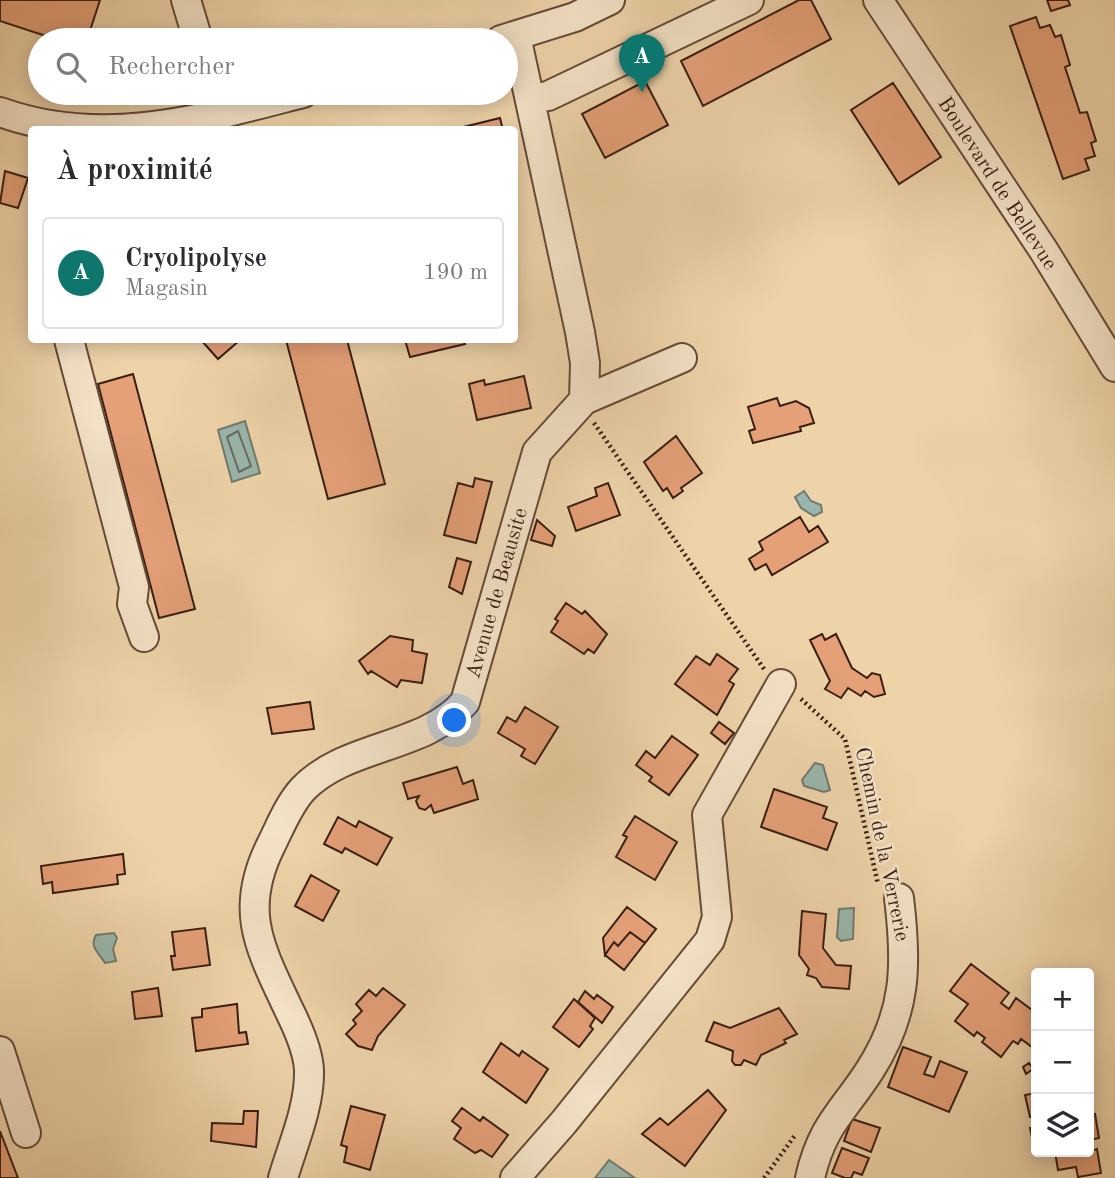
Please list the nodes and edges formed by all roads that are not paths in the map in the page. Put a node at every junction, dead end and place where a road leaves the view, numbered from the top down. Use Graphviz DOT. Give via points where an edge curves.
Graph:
graph roads {
  1 [pos="186,0"];
  2 [pos="610,0"];
  3 [pos="749,0"];
  4 [pos="878,0"];
  5 [pos="194,28"];
  6 [pos="518,35"];
  7 [pos="518,63"];
  8 [pos="531,99"];
  9 [pos="259,105"];
  10 [pos="241,110"];
  11 [pos="0,112"];
  12 [pos="54,126"];
  13 [pos="167,126"];
  14 [pos="192,126"];
  15 [pos="70,343"];
  16 [pos="682,358"];
  17 [pos="1115,367"];
  18 [pos="584,400"];
  19 [pos="144,637"];
  20 [pos="781,684"];
  21 [pos="889,893"];
  22 [pos="0,1051"];
  23 [pos="26,1133"];
  24 [pos="283,1178"];
  25 [pos="515,1178"];
  26 [pos="810,1178"];
  1 -- 5 [label="street"];
  2 -- 6 [label="street"];
  3 -- 8 [label="street" via="548,96"];
  4 -- 17 [label="street, Boulevard de Bellevue"];
  7 -- 8 [label="street"];
  8 -- 18 [label="street" via="581,342"];
  9 -- 10 [label="street"];
  10 -- 14 [label="street"];
  11 -- 12 [label="street"];
  13 -- 14 [label="street"];
  15 -- 19 [label="street" via="134,587 132,604"];
  16 -- 18 [label="street"];
  18 -- 24 [label="street, Avenue de Beausite" via="537,452 465,702 450,719 359,757 303,789 262,863 252,909 262,952 300,1031 309,1069 305,1106"];
  20 -- 25 [label="street" via="707,815 717,917 710,940"];
  21 -- 26 [label="street" via="904,942 898,1011 869,1071 817,1147"];
  22 -- 23 [label="street"];
}
